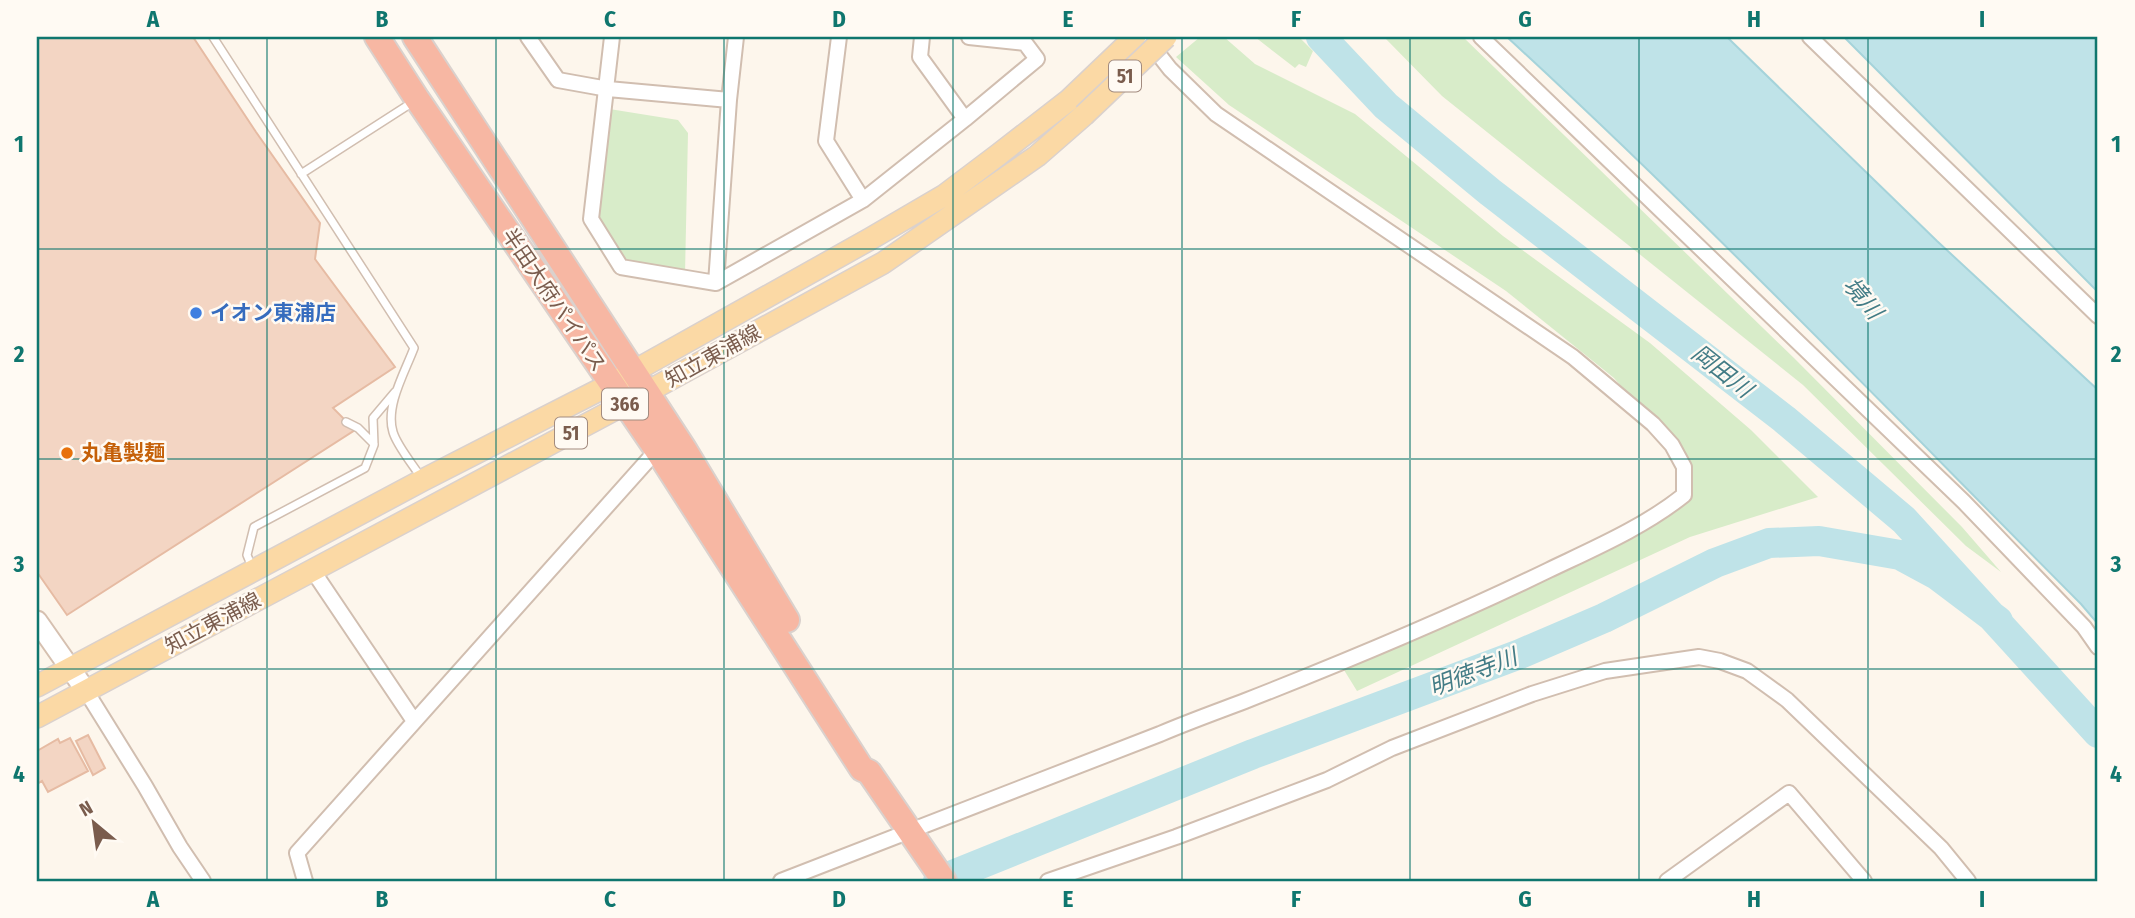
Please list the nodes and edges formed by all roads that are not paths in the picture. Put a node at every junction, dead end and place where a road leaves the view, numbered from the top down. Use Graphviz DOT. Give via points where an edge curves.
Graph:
graph roads {
  1 [pos="213,37"];
  2 [pos="377,37"];
  3 [pos="415,37"];
  4 [pos="528,37"];
  5 [pos="612,37"];
  6 [pos="736,37"];
  7 [pos="839,37"];
  8 [pos="922,37"];
  9 [pos="969,37"];
  10 [pos="1135,37"];
  11 [pos="1145,37"];
  12 [pos="1166,37"];
  13 [pos="1481,37"];
  14 [pos="1810,37"];
  15 [pos="608,89"];
  16 [pos="417,99"];
  17 [pos="729,100"];
  18 [pos="965,119"];
  19 [pos="301,174"];
  20 [pos="863,200"];
  21 [pos="716,284"];
  22 [pos="2098,316"];
  23 [pos="640,382"];
  24 [pos="398,389"];
  25 [pos="618,394"];
  26 [pos="346,422"];
  27 [pos="374,444"];
  28 [pos="657,450"];
  29 [pos="423,480"];
  30 [pos="254,571"];
  31 [pos="313,571"];
  32 [pos="37,621"];
  33 [pos="2098,647"];
  34 [pos="71,668"];
  35 [pos="37,686"];
  36 [pos="86,691"];
  37 [pos="37,717"];
  38 [pos="414,721"];
  39 [pos="869,772"];
  40 [pos="916,841"];
  41 [pos="203,881"];
  42 [pos="304,881"];
  43 [pos="781,881"];
  44 [pos="944,881"];
  45 [pos="1048,881"];
  46 [pos="1667,881"];
  47 [pos="1864,881"];
  48 [pos="1968,881"];
  1 -- 19 [label="lane"];
  2 -- 16 [label="highway, 半田大府パイパス / 366"];
  3 -- 23 [label="highway, 半田大府パイパス / 366"];
  4 -- 15 [label="street" via="558,80"];
  5 -- 15 [label="street"];
  6 -- 17 [label="street"];
  7 -- 20 [label="street" via="826,141"];
  8 -- 18 [label="street" via="920,57"];
  9 -- 18 [label="street" via="1025,43 1037,58"];
  10 -- 23 [label="main road, 知立東浦線 / 51" via="1069,100 945,195"];
  11 -- 40 [label="street" via="1216,114 1573,357 1653,424 1684,467 1684,495 1615,538 1513,587"];
  12 -- 23 [label="main road, 知立東浦線 / 51, bridge" via="1037,156 883,263"];
  13 -- 33 [label="street" via="1964,502"];
  14 -- 22 [label="street"];
  15 -- 17 [label="street"];
  15 -- 21 [label="street" via="591,219 621,267"];
  16 -- 19 [label="lane"];
  16 -- 25 [label="highway, 半田大府パイパス / 366"];
  17 -- 21 [label="street"];
  18 -- 20 [label="street"];
  19 -- 24 [label="lane" via="414,348"];
  20 -- 21 [label="street"];
  23 -- 25 [label="main road, 知立東浦線 / 51"];
  23 -- 39 [label="highway, 半田大府パイパス / 366" via="870,760"];
  24 -- 27 [label="lane" via="373,418"];
  24 -- 29 [label="lane" via="393,432"];
  25 -- 28 [label="highway, 半田大府パイパス / 366"];
  25 -- 29 [label="main road, 知立東浦線 / 51"];
  25 -- 31 [label="main road, 知立東浦線 / 51"];
  26 -- 27 [label="lane"];
  27 -- 30 [label="lane" via="365,468 254,527 247,555"];
  28 -- 38 [label="street"];
  28 -- 39 [label="highway, 半田大府パイパス / 366" via="862,769"];
  29 -- 30 [label="main road, 知立東浦線 / 51"];
  30 -- 34 [label="main road, 知立東浦線 / 51"];
  31 -- 36 [label="main road, 知立東浦線 / 51"];
  31 -- 38 [label="street"];
  32 -- 34 [label="street"];
  34 -- 35 [label="main road, 知立東浦線 / 51"];
  34 -- 36 [label="street"];
  36 -- 37 [label="main road, 知立東浦線 / 51"];
  36 -- 41 [label="street"];
  38 -- 42 [label="street" via="298,853"];
  39 -- 40 [label="highway, 半田大府パイパス / 366"];
  40 -- 43 [label="street"];
  40 -- 44 [label="highway, 半田大府パイパス / 366"];
  45 -- 48 [label="street" via="1327,780 1392,748 1532,694 1605,671 1699,657 1747,671 1787,700 1941,848"];
  46 -- 47 [label="street" via="1789,793"];
}
